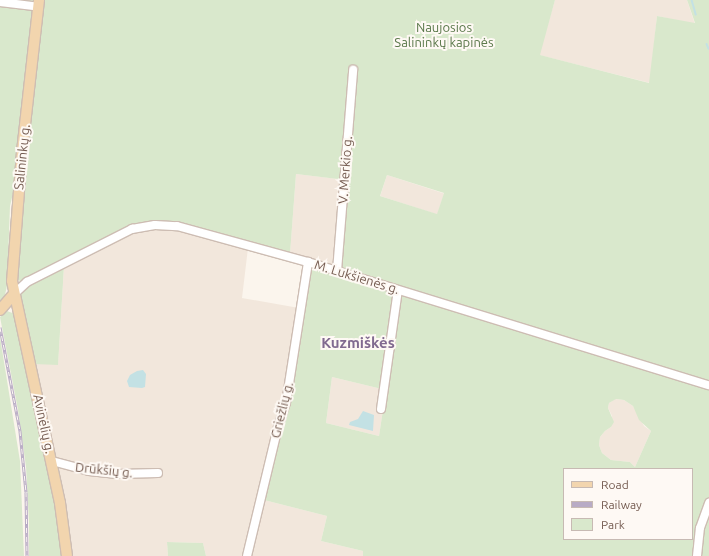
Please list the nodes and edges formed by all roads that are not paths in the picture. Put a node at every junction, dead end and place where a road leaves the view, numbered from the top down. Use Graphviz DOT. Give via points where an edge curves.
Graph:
graph roads {
  1 [pos="0,2"];
  2 [pos="39,3"];
  3 [pos="353,70"];
  4 [pos="308,262"];
  5 [pos="337,271"];
  6 [pos="398,290"];
  7 [pos="14,294"];
  8 [pos="0,310"];
  9 [pos="709,385"];
  10 [pos="381,409"];
  11 [pos="52,461"];
  12 [pos="158,473"];
  13 [pos="709,503"];
  14 [pos="67,556"];
  15 [pos="247,556"];
  16 [pos="697,556"];
  1 -- 2 [label="street"];
  2 -- 7 [label="main road, Salininkų g." via="13,251"];
  3 -- 5 [label="street, V. Merkio g."];
  4 -- 5 [label="street, M. Lukšienės g."];
  4 -- 7 [label="street, M. Lukšienės g." via="177,226 144,226 132,229 27,282"];
  4 -- 15 [label="street, Griežlių g." via="286,403"];
  5 -- 6 [label="street, M. Lukšienės g."];
  6 -- 9 [label="street, M. Lukšienės g."];
  6 -- 10 [label="street"];
  7 -- 8 [label="main road"];
  7 -- 11 [label="main road, Avinėlių g."];
  11 -- 12 [label="street, Drūkšių g." via="89,471 117,474"];
  11 -- 14 [label="main road, Avinėlių g."];
  13 -- 16 [label="street" via="700,528"];
}
